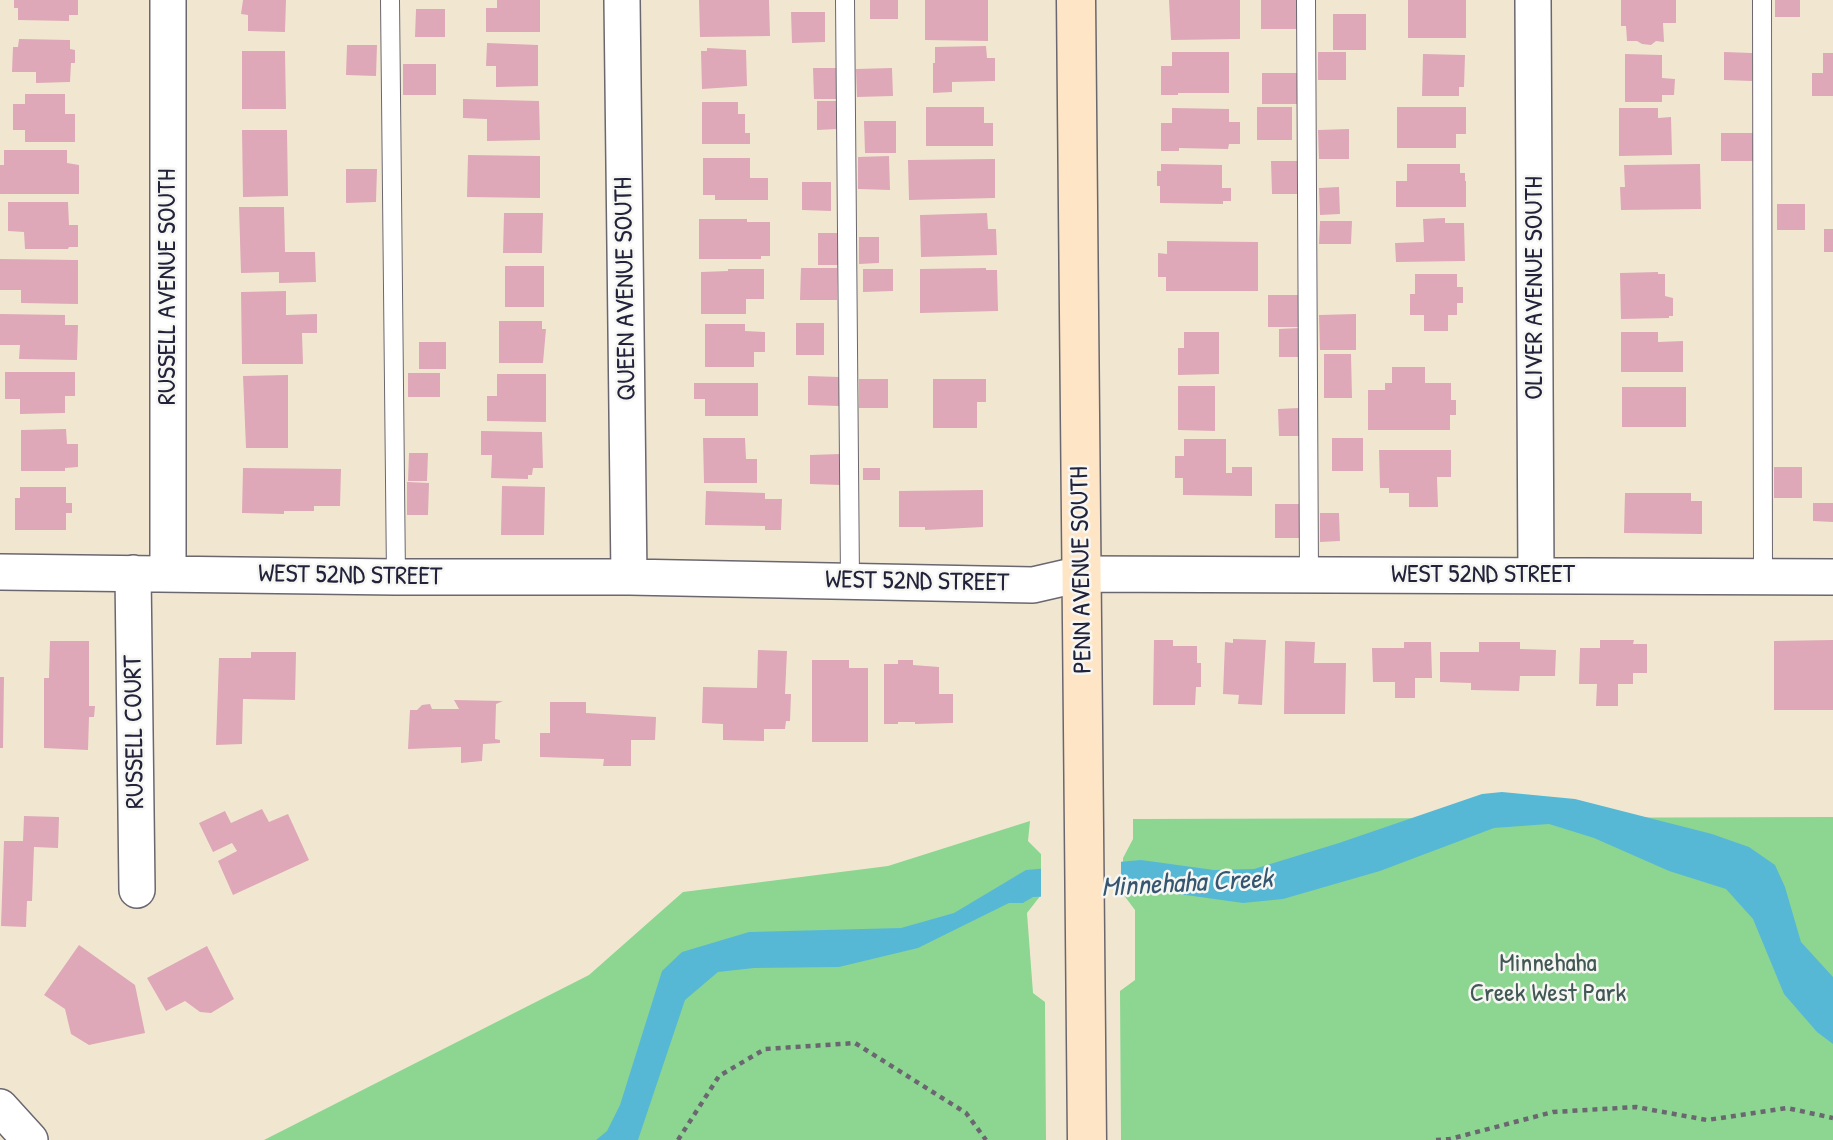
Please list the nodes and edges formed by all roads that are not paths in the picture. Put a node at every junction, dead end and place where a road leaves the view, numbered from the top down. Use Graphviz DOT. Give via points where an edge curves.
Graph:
graph roads {
  1 [pos="168,0"];
  2 [pos="390,0"];
  3 [pos="622,0"];
  4 [pos="845,0"];
  5 [pos="1076,0"];
  6 [pos="1306,0"];
  7 [pos="1534,0"];
  8 [pos="1762,0"];
  9 [pos="0,572"];
  10 [pos="132,573"];
  11 [pos="168,574"];
  12 [pos="1082,574"];
  13 [pos="1309,575"];
  14 [pos="1536,575"];
  15 [pos="1763,576"];
  16 [pos="396,577"];
  17 [pos="629,577"];
  18 [pos="1833,577"];
  19 [pos="850,580"];
  20 [pos="137,890"];
  21 [pos="0,1107"];
  22 [pos="30,1140"];
  23 [pos="1087,1140"];
  1 -- 11 [label="street, RUSSELL AVENUE SOUTH"];
  2 -- 16 [label="lane"];
  3 -- 17 [label="street, QUEEN AVENUE SOUTH"];
  4 -- 19 [label="lane"];
  5 -- 12 [label="main road, PENN AVENUE SOUTH"];
  6 -- 13 [label="lane"];
  7 -- 14 [label="street, OLIVER AVENUE SOUTH"];
  8 -- 15 [label="lane"];
  9 -- 10 [label="street, WEST 52ND STREET"];
  10 -- 11 [label="street, WEST 52ND STREET"];
  10 -- 20 [label="street, RUSSELL COURT"];
  11 -- 16 [label="street, WEST 52ND STREET"];
  12 -- 13 [label="street, WEST 52ND STREET"];
  12 -- 19 [label="street, WEST 52ND STREET" via="1033,585"];
  12 -- 23 [label="main road, PENN AVENUE SOUTH"];
  13 -- 14 [label="street, WEST 52ND STREET"];
  14 -- 15 [label="street, WEST 52ND STREET"];
  15 -- 18 [label="street, WEST 52ND STREET"];
  16 -- 17 [label="street, WEST 52ND STREET"];
  17 -- 19 [label="street, WEST 52ND STREET"];
  21 -- 22 [label="street"];
}
